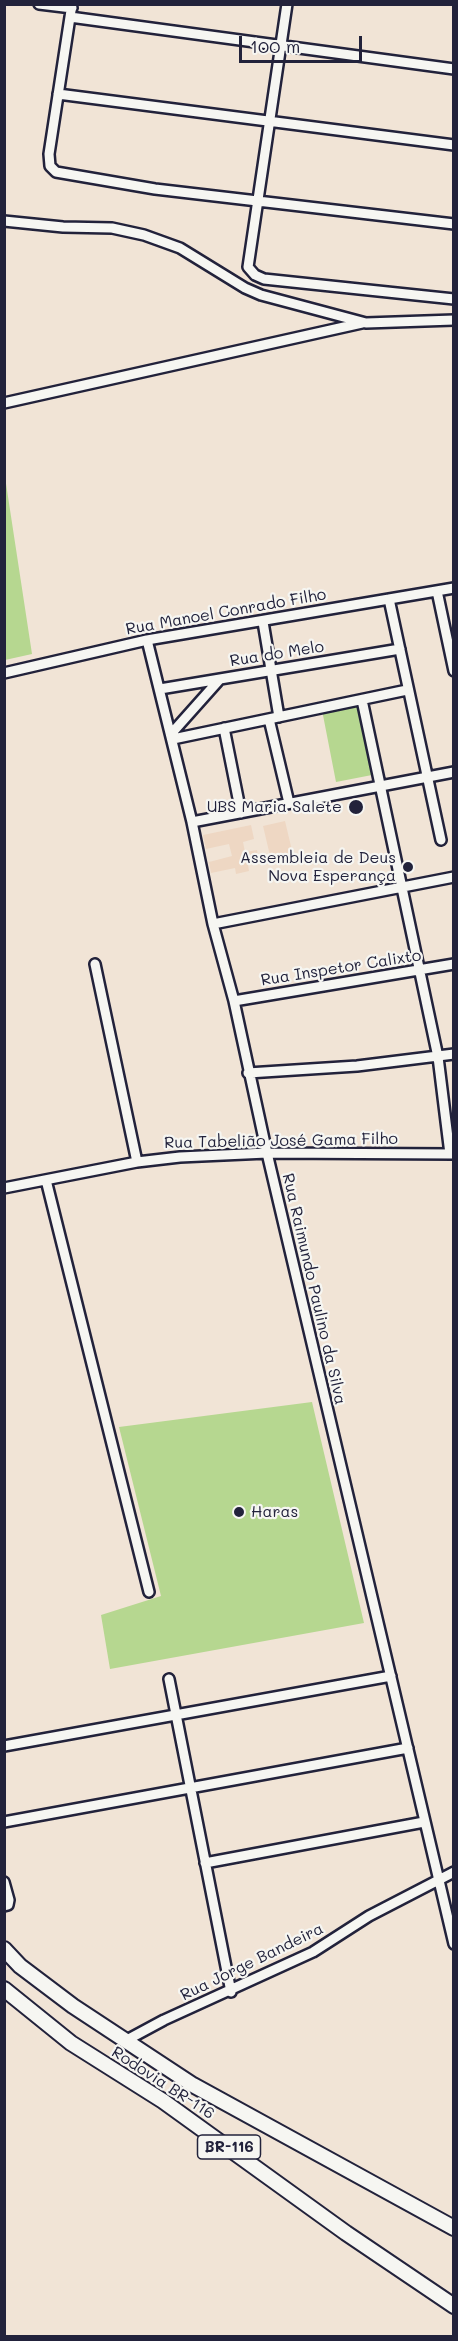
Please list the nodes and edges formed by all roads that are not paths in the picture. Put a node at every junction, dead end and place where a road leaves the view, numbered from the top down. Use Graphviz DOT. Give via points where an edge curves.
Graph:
graph roads {
  1 [pos="39,4"];
  2 [pos="287,4"];
  3 [pos="71,10"];
  4 [pos="281,45"];
  5 [pos="453,69"];
  6 [pos="58,94"];
  7 [pos="270,120"];
  8 [pos="453,145"];
  9 [pos="256,201"];
  10 [pos="4,221"];
  11 [pos="453,224"];
  12 [pos="453,299"];
  13 [pos="453,320"];
  14 [pos="366,322"];
  15 [pos="4,402"];
  16 [pos="453,588"];
  17 [pos="437,591"];
  18 [pos="389,599"];
  19 [pos="262,622"];
  20 [pos="147,640"];
  21 [pos="400,649"];
  22 [pos="271,671"];
  23 [pos="453,671"];
  24 [pos="4,673"];
  25 [pos="219,679"];
  26 [pos="160,689"];
  27 [pos="408,690"];
  28 [pos="362,700"];
  29 [pos="279,717"];
  30 [pos="269,719"];
  31 [pos="224,728"];
  32 [pos="172,736"];
  33 [pos="453,771"];
  34 [pos="427,777"];
  35 [pos="379,786"];
  36 [pos="288,803"];
  37 [pos="241,813"];
  38 [pos="192,822"];
  39 [pos="441,840"];
  40 [pos="453,877"];
  41 [pos="400,886"];
  42 [pos="213,924"];
  43 [pos="95,964"];
  44 [pos="453,964"];
  45 [pos="419,971"];
  46 [pos="234,1001"];
  47 [pos="453,1054"];
  48 [pos="438,1057"];
  49 [pos="248,1073"];
  50 [pos="267,1153"];
  51 [pos="452,1154"];
  52 [pos="137,1161"];
  53 [pos="46,1180"];
  54 [pos="4,1188"];
  55 [pos="149,1592"];
  56 [pos="391,1676"];
  57 [pos="169,1679"];
  58 [pos="176,1715"];
  59 [pos="4,1746"];
  60 [pos="408,1748"];
  61 [pos="189,1789"];
  62 [pos="4,1822"];
  63 [pos="424,1822"];
  64 [pos="205,1863"];
  65 [pos="453,1872"];
  66 [pos="437,1879"];
  67 [pos="4,1882"];
  68 [pos="4,1906"];
  69 [pos="453,1944"];
  70 [pos="4,1949"];
  71 [pos="4,1989"];
  72 [pos="231,1992"];
  73 [pos="125,2041"];
  74 [pos="453,2228"];
  75 [pos="453,2306"];
  1 -- 3 [label="street"];
  2 -- 4 [label="street"];
  3 -- 4 [label="street"];
  3 -- 6 [label="street"];
  4 -- 5 [label="street"];
  4 -- 7 [label="street"];
  6 -- 7 [label="street"];
  6 -- 9 [label="street" via="49,161 56,172"];
  7 -- 8 [label="street"];
  7 -- 9 [label="street"];
  9 -- 11 [label="street"];
  9 -- 12 [label="street" via="248,267 255,275"];
  10 -- 14 [label="street" via="112,228 144,235 180,248 261,295"];
  13 -- 14 [label="street"];
  14 -- 15 [label="street"];
  16 -- 17 [label="street, Rua Manoel Conrado Filho"];
  17 -- 18 [label="street, Rua Manoel Conrado Filho"];
  17 -- 23 [label="street"];
  18 -- 19 [label="street, Rua Manoel Conrado Filho"];
  18 -- 21 [label="street"];
  19 -- 20 [label="street, Rua Manoel Conrado Filho"];
  19 -- 22 [label="street"];
  20 -- 24 [label="street, Rua Manoel Conrado Filho"];
  20 -- 26 [label="street, Rua Raimundo Paulino da Silva"];
  21 -- 22 [label="street, Rua do Melo"];
  21 -- 27 [label="street"];
  22 -- 25 [label="street, Rua do Melo"];
  22 -- 29 [label="street"];
  25 -- 26 [label="street, Rua do Melo"];
  25 -- 32 [label="street"];
  26 -- 32 [label="street, Rua Raimundo Paulino da Silva"];
  27 -- 28 [label="street"];
  27 -- 34 [label="street"];
  28 -- 29 [label="street"];
  28 -- 35 [label="street"];
  29 -- 30 [label="street"];
  30 -- 31 [label="street"];
  30 -- 36 [label="street"];
  31 -- 32 [label="street"];
  31 -- 37 [label="street"];
  32 -- 38 [label="street, Rua Raimundo Paulino da Silva"];
  33 -- 34 [label="street"];
  34 -- 35 [label="street"];
  34 -- 39 [label="street"];
  35 -- 36 [label="street"];
  35 -- 41 [label="street"];
  36 -- 37 [label="street"];
  37 -- 38 [label="street"];
  38 -- 42 [label="street, Rua Raimundo Paulino da Silva"];
  40 -- 41 [label="street"];
  41 -- 42 [label="street"];
  41 -- 45 [label="street"];
  42 -- 46 [label="street, Rua Raimundo Paulino da Silva"];
  43 -- 52 [label="street"];
  44 -- 45 [label="street, Rua Inspetor Calixto"];
  45 -- 46 [label="street, Rua Inspetor Calixto"];
  45 -- 48 [label="street"];
  46 -- 49 [label="street, Rua Raimundo Paulino da Silva"];
  47 -- 48 [label="street"];
  48 -- 49 [label="street"];
  48 -- 51 [label="street"];
  49 -- 50 [label="street, Rua Raimundo Paulino da Silva"];
  50 -- 51 [label="street, Rua Tabelião José Gama Filho"];
  50 -- 52 [label="street, Rua Tabelião José Gama Filho"];
  50 -- 56 [label="street, Rua Raimundo Paulino da Silva"];
  52 -- 53 [label="street, Rua Tabelião José Gama Filho"];
  53 -- 54 [label="street, Rua Tabelião José Gama Filho"];
  53 -- 55 [label="street"];
  56 -- 58 [label="street"];
  56 -- 60 [label="street, Rua Raimundo Paulino da Silva"];
  57 -- 58 [label="street"];
  58 -- 59 [label="street"];
  58 -- 61 [label="street"];
  60 -- 61 [label="street"];
  60 -- 63 [label="street, Rua Raimundo Paulino da Silva"];
  61 -- 62 [label="street"];
  61 -- 64 [label="street"];
  63 -- 64 [label="street"];
  63 -- 66 [label="street, Rua Raimundo Paulino da Silva"];
  64 -- 72 [label="street"];
  65 -- 66 [label="street, Rua Jorge Bandeira"];
  66 -- 69 [label="street, Rua Raimundo Paulino da Silva"];
  66 -- 72 [label="street, Rua Jorge Bandeira" via="313,1952"];
  67 -- 68 [label="street" via="9,1903"];
  70 -- 73 [label="highway, Rodovia BR-116 / BR-116" via="20,1966"];
  71 -- 75 [label="highway, Rodovia BR-116 / BR-116" via="71,2043 182,2114"];
  72 -- 73 [label="street, Rua Jorge Bandeira"];
  73 -- 74 [label="highway, Rodovia BR-116 / BR-116" via="254,2120"];
}
